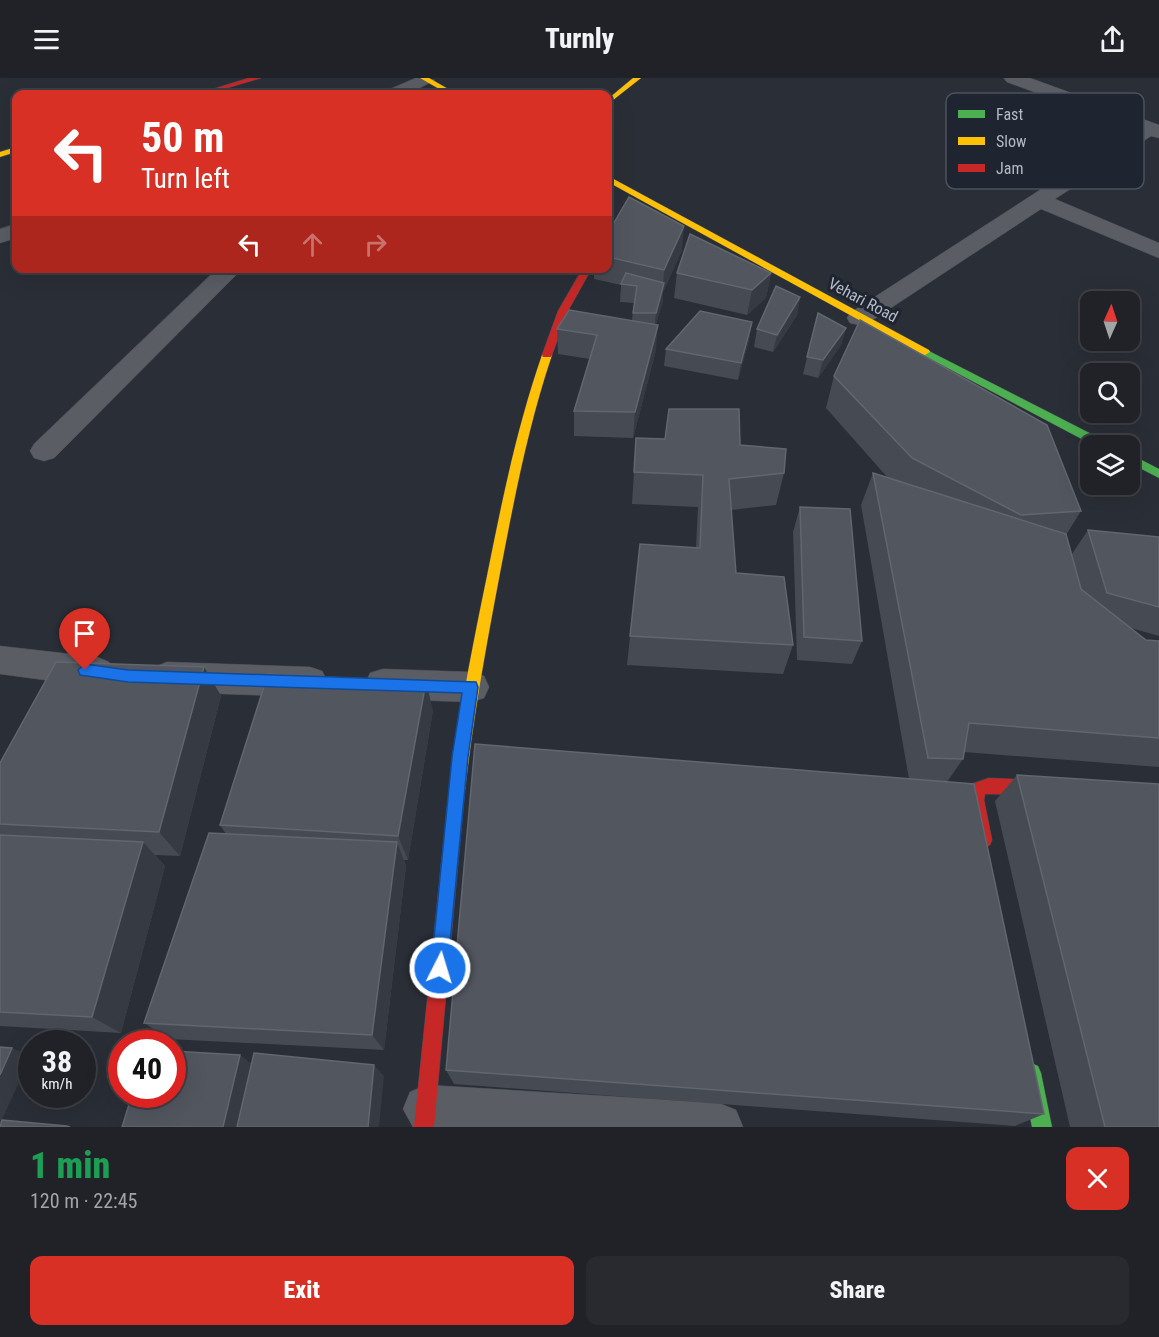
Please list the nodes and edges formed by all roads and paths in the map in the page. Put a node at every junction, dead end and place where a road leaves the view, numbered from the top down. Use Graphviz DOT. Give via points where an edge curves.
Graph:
graph roads {
  1 [pos="257,78"];
  2 [pos="637,78"];
  3 [pos="425,79"];
  4 [pos="1022,79"];
  5 [pos="215,90"];
  6 [pos="402,90"];
  7 [pos="446,90"];
  8 [pos="1058,93"];
  9 [pos="612,99"];
  10 [pos="612,181"];
  11 [pos="1057,189"];
  12 [pos="643,199"];
  13 [pos="1039,200"];
  14 [pos="626,214"];
  15 [pos="1159,251"];
  16 [pos="227,273"];
  17 [pos="585,273"];
  18 [pos="859,318"];
  19 [pos="1084,435"];
  20 [pos="44,451"];
  21 [pos="1140,464"];
  22 [pos="1159,474"];
  23 [pos="0,660"];
  24 [pos="471,687"];
  25 [pos="1068,789"];
  26 [pos="988,858"];
  27 [pos="1028,1057"];
  28 [pos="426,1118"];
  29 [pos="719,1127"];
  30 [pos="1042,1127"];
  1 -- 5 [label="street"];
  2 -- 9 [label="street"];
  3 -- 6 [label="street"];
  3 -- 7 [label="street"];
  4 -- 8 [label="street"];
  10 -- 12 [label="street, Vehari Road"];
  11 -- 13 [label="street"];
  12 -- 14 [label="street"];
  12 -- 18 [label="street, Vehari Road"];
  13 -- 15 [label="street"];
  13 -- 18 [label="street"];
  16 -- 20 [label="street"];
  17 -- 24 [label="street" via="563,311 536,385"];
  18 -- 19 [label="street, Vehari Road"];
  21 -- 22 [label="street"];
  23 -- 24 [label="street" via="134,676"];
  24 -- 28 [label="street" via="478,758"];
  25 -- 26 [label="street" via="989,785 978,789 976,800"];
  27 -- 30 [label="street"];
  28 -- 29 [label="street"];
}
